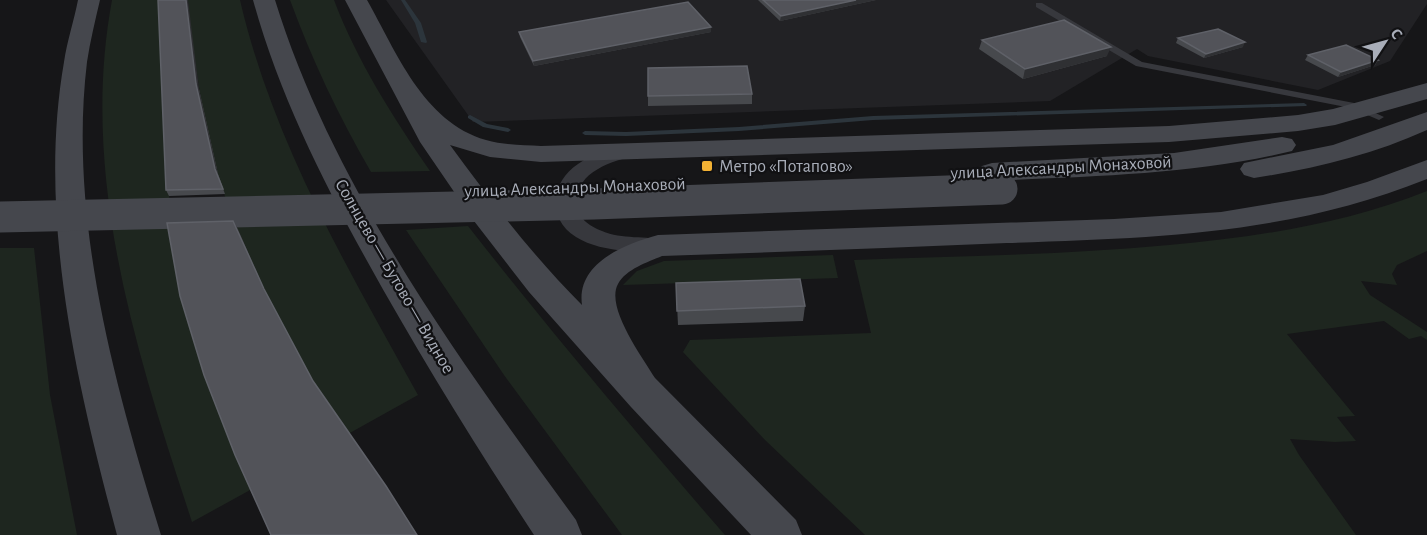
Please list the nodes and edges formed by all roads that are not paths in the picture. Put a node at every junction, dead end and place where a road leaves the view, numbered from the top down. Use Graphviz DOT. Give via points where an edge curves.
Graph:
graph roads {
  1 [pos="89,0"];
  2 [pos="264,0"];
  3 [pos="356,0"];
  4 [pos="1039,4"];
  5 [pos="1427,92"];
  6 [pos="410,96"];
  7 [pos="1371,113"];
  8 [pos="1427,120"];
  9 [pos="632,151"];
  10 [pos="1427,169"];
  11 [pos="997,180"];
  12 [pos="0,205"];
  13 [pos="0,217"];
  14 [pos="658,246"];
  15 [pos="645,396"];
  16 [pos="139,535"];
  17 [pos="560,535"];
  18 [pos="780,535"];
  1 -- 16 [label="main road" via="70,106 75,241 105,407"];
  2 -- 17 [label="main road, Солнцево — Бутово — Видное" via="312,127 364,228 473,407"];
  3 -- 6 [label="main road"];
  4 -- 7 [label="lane" via="1139,64"];
  5 -- 7 [label="main road, улица Александры Монаховой"];
  6 -- 9 [label="main road" via="444,129 486,149 541,154"];
  6 -- 15 [label="main road" via="434,142 485,214 541,284"];
  7 -- 9 [label="main road" via="1169,134"];
  7 -- 11 [label="main road, улица Александры Монаховой" via="1324,136 1261,150"];
  8 -- 11 [label="main road, улица Александры Монаховой" via="1348,151 1282,166 1151,181"];
  9 -- 14 [label="street" via="605,158 583,170 566,196 568,215 579,228 594,236"];
  10 -- 14 [label="main road" via="1379,188 1311,207 1180,226"];
  11 -- 12 [label="main road, улица Александры Монаховой"];
  11 -- 13 [label="main road, улица Александры Монаховой, bridge" via="606,204"];
  14 -- 15 [label="main road" via="613,268 602,282 598,296 607,327"];
  15 -- 18 [label="main road"];
}
